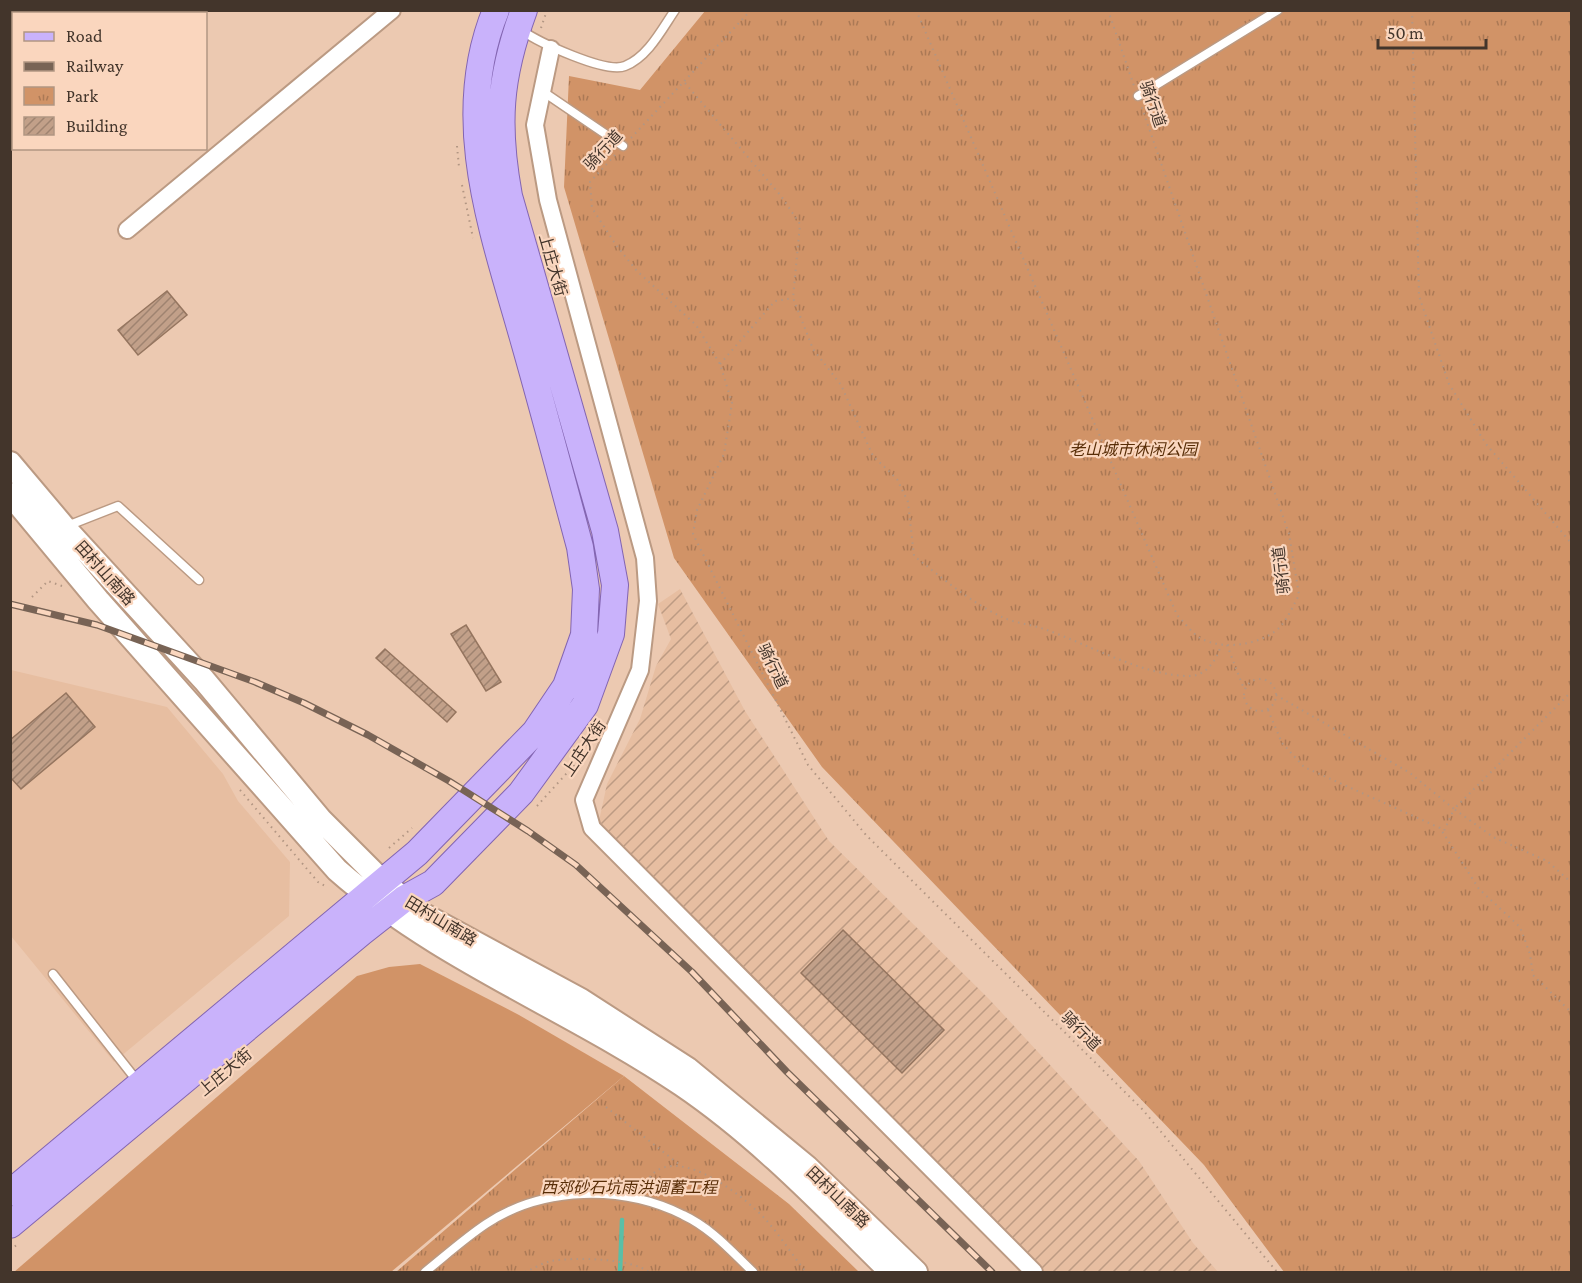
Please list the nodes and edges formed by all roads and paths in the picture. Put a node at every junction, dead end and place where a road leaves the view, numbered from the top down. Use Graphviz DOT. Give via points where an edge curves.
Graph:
graph roads {
  1 [pos="392,10"];
  2 [pos="496,10"];
  3 [pos="546,10"];
  4 [pos="751,10"];
  5 [pos="916,10"];
  6 [pos="1108,10"];
  7 [pos="1278,10"];
  8 [pos="1412,10"];
  9 [pos="675,11"];
  10 [pos="532,32"];
  11 [pos="684,82"];
  12 [pos="542,91"];
  13 [pos="1138,96"];
  14 [pos="457,140"];
  15 [pos="623,146"];
  16 [pos="460,174"];
  17 [pos="462,186"];
  18 [pos="126,230"];
  19 [pos="474,243"];
  20 [pos="793,298"];
  21 [pos="720,364"];
  22 [pos="10,463"];
  23 [pos="10,494"];
  24 [pos="64,527"];
  25 [pos="1572,544"];
  26 [pos="199,580"];
  27 [pos="68,588"];
  28 [pos="32,597"];
  29 [pos="1221,645"];
  30 [pos="1227,645"];
  31 [pos="1244,689"];
  32 [pos="1572,691"];
  33 [pos="1276,695"];
  34 [pos="1268,710"];
  35 [pos="597,730"];
  36 [pos="1454,809"];
  37 [pos="534,810"];
  38 [pos="419,821"];
  39 [pos="1443,833"];
  40 [pos="372,882"];
  41 [pos="1572,883"];
  42 [pos="396,905"];
  43 [pos="53,974"];
  44 [pos="1572,1013"];
  45 [pos="141,1084"];
  46 [pos="606,1107"];
  47 [pos="680,1165"];
  48 [pos="10,1193"];
  49 [pos="642,1199"];
  50 [pos="15,1234"];
  51 [pos="10,1250"];
  52 [pos="425,1272"];
  53 [pos="525,1272"];
  54 [pos="649,1272"];
  55 [pos="753,1272"];
  56 [pos="806,1272"];
  57 [pos="891,1272"];
  58 [pos="916,1272"];
  59 [pos="1034,1272"];
  60 [pos="1277,1272"];
  1 -- 18 [label="street"];
  2 -- 40 [label="main road" via="477,85 476,148 494,233 580,548 586,590 584,635 566,686 535,732 417,853"];
  3 -- 10 [label="path"];
  4 -- 11 [label="path, 骑行道"];
  5 -- 29 [label="path, 骑行道" via="1177,615 1199,638"];
  6 -- 13 [label="path, 骑行道"];
  7 -- 13 [label="lane"];
  8 -- 25 [label="path" via="1419,296 1449,384 1486,444"];
  9 -- 10 [label="lane" via="649,47 624,67 613,67"];
  10 -- 12 [label="street"];
  10 -- 42 [label="main road, 上庄大街" via="507,61 500,149 508,196 605,531 615,585 611,634 585,705 521,793 433,883"];
  11 -- 15 [label="path, 骑行道"];
  11 -- 20 [label="path" via="800,224"];
  12 -- 15 [label="lane"];
  12 -- 59 [label="street" via="535,125 548,200 645,558 648,601 640,670 584,800 592,828"];
  13 -- 30 [label="path, 骑行道" via="1289,534 1298,585 1299,595 1275,631 1245,643"];
  14 -- 16 [label="path"];
  15 -- 21 [label="path, 骑行道" via="590,182 592,208 637,271 696,325"];
  17 -- 19 [label="path"];
  20 -- 21 [label="path" via="775,301"];
  20 -- 29 [label="path" via="813,349 841,385 873,456 897,478 908,502 914,555 946,582 1001,617 1042,628 1144,668 1193,676 1217,659"];
  21 -- 60 [label="path, 骑行道" via="732,403 724,454 697,510 693,534 808,765 866,835 1143,1110"];
  22 -- 24 [label="main road, 田村山南路"];
  23 -- 40 [label="main road, 田村山南路" via="98,600 337,870"];
  24 -- 26 [label="lane" via="118,506"];
  24 -- 40 [label="main road, 田村山南路" via="204,680"];
  27 -- 28 [label="path" via="48,581"];
  29 -- 30 [label="path, 骑行道"];
  30 -- 31 [label="path"];
  31 -- 33 [label="path" via="1252,681 1262,679 1272,685"];
  31 -- 34 [label="path" via="1243,699 1249,708 1258,712"];
  32 -- 36 [label="path"];
  33 -- 34 [label="path"];
  33 -- 36 [label="path" via="1410,773"];
  34 -- 39 [label="path" via="1282,744 1304,767 1400,809"];
  35 -- 37 [label="path, 上庄大街" via="576,763"];
  36 -- 39 [label="path"];
  36 -- 41 [label="path" via="1493,837 1547,861"];
  38 -- 40 [label="path"];
  39 -- 44 [label="path" via="1479,889 1520,927 1533,975"];
  40 -- 42 [label="main road, 田村山南路"];
  40 -- 45 [label="main road"];
  42 -- 50 [label="main road, 上庄大街"];
  42 -- 57 [label="main road, 田村山南路" via="683,1086 778,1161"];
  42 -- 58 [label="main road, 田村山南路" via="424,915 581,1000 688,1069 807,1167"];
  43 -- 45 [label="lane"];
  45 -- 48 [label="main road"];
  46 -- 47 [label="path"];
  47 -- 49 [label="path" via="650,1176"];
  47 -- 56 [label="path" via="699,1170 767,1221"];
  49 -- 52 [label="lane" via="568,1194 525,1205 487,1223"];
  49 -- 55 [label="lane" via="683,1215 716,1236"];
  50 -- 51 [label="path"];
  53 -- 54 [label="path" via="549,1261 601,1260"];
}
